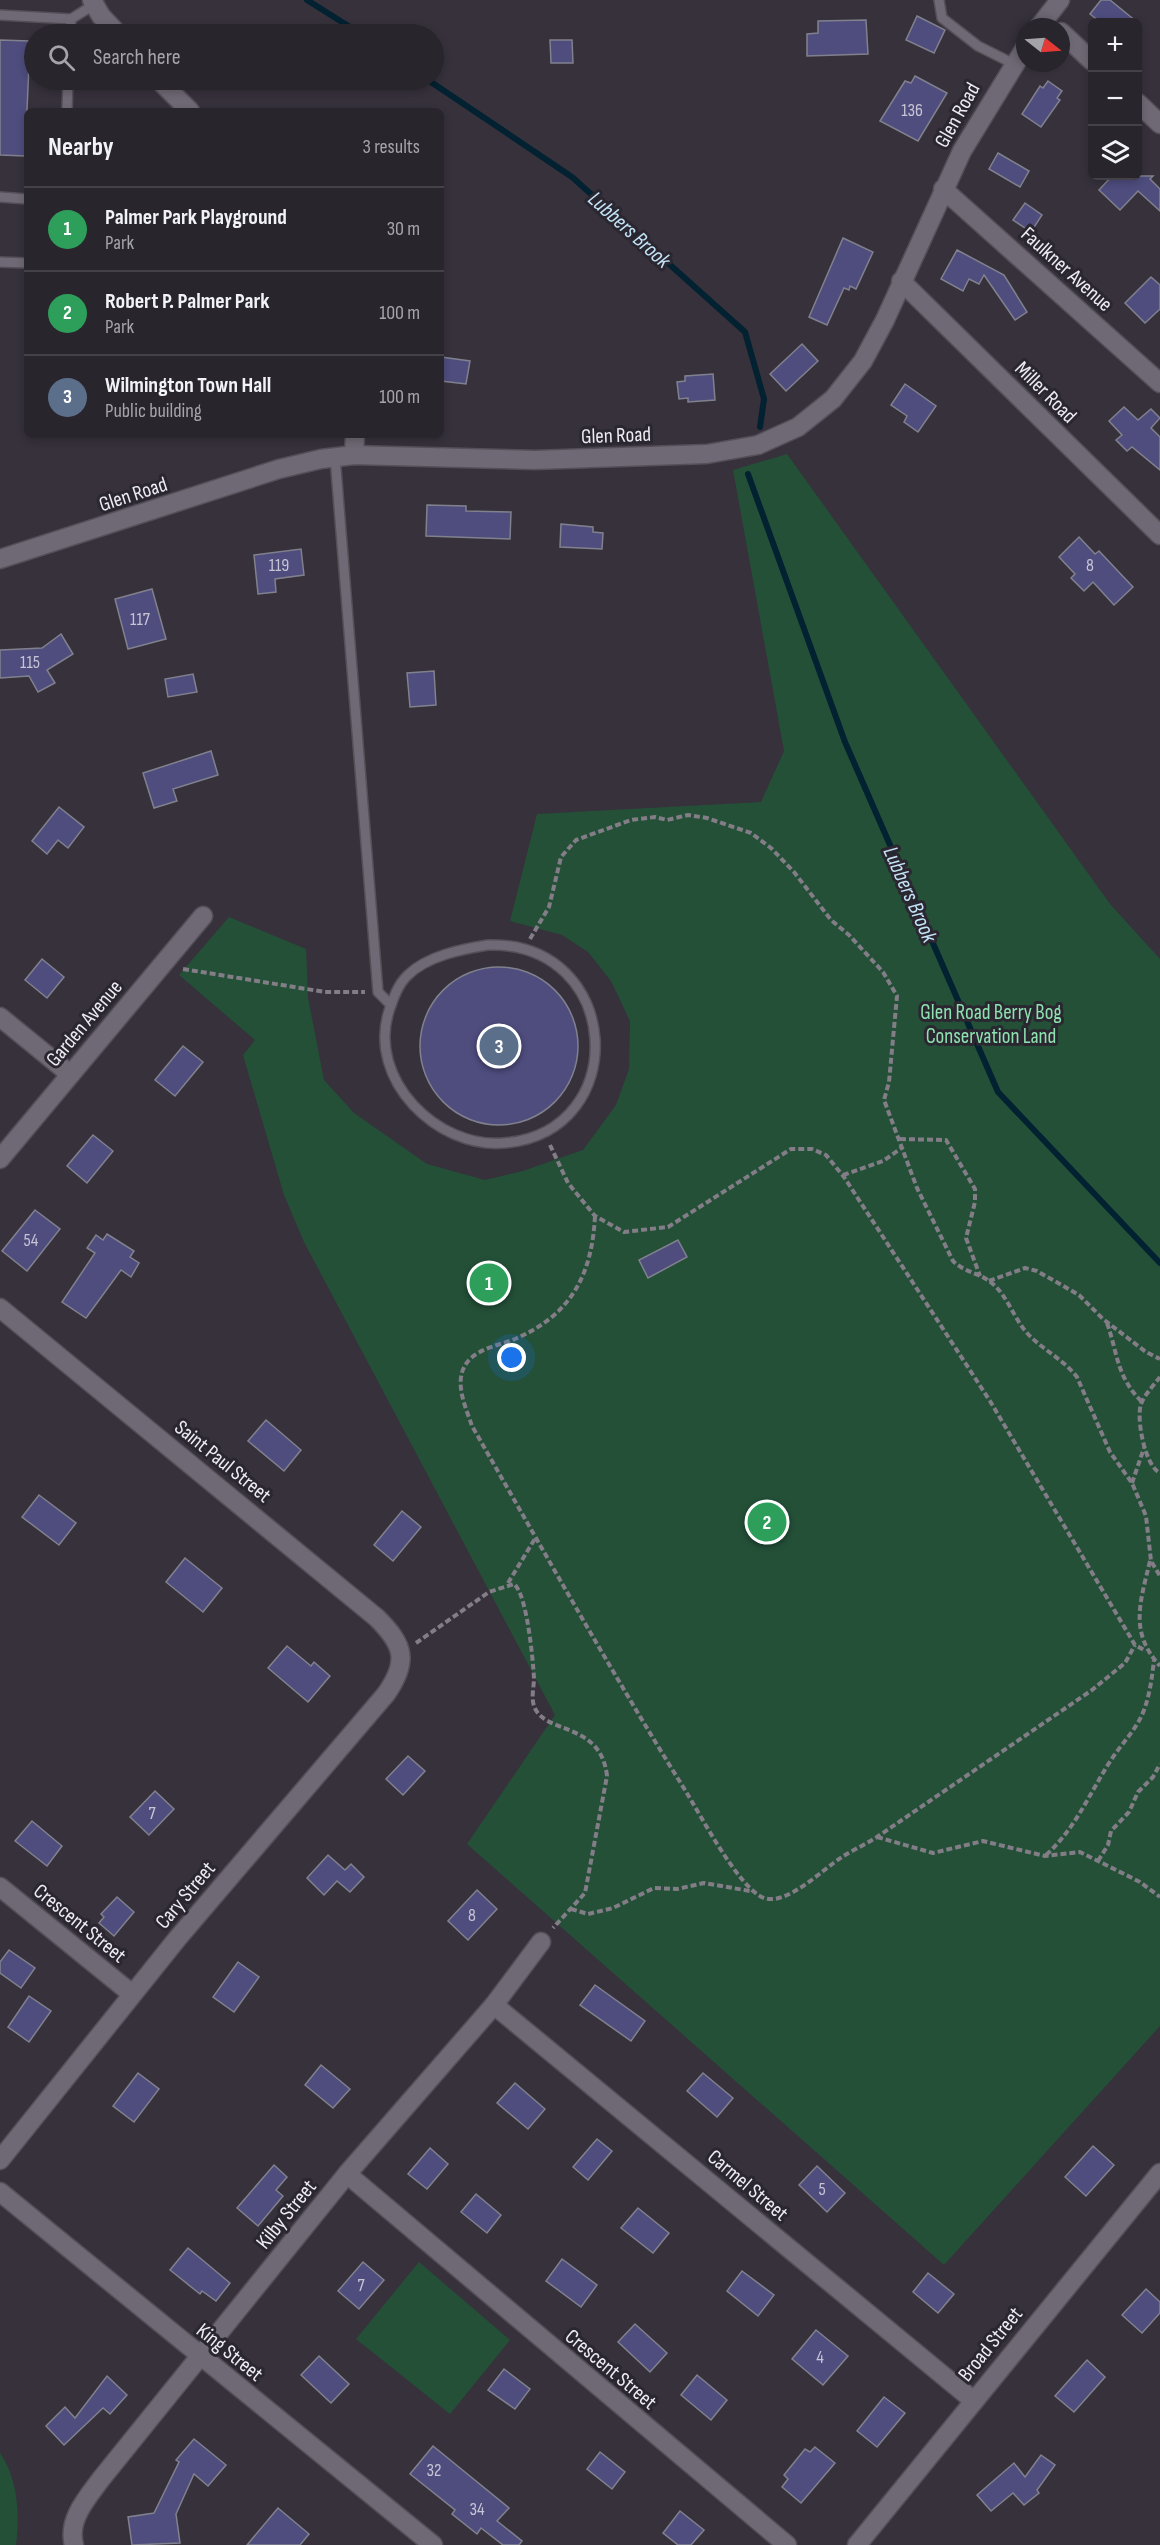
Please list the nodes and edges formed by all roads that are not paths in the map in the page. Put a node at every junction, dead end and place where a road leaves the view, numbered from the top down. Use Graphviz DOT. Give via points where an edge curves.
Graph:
graph roads {
  1 [pos="939,0"];
  2 [pos="1060,0"];
  3 [pos="93,2"];
  4 [pos="0,15"];
  5 [pos="1050,18"];
  6 [pos="71,19"];
  7 [pos="71,24"];
  8 [pos="110,24"];
  9 [pos="1070,40"];
  10 [pos="1088,57"];
  11 [pos="1016,61"];
  12 [pos="1014,64"];
  13 [pos="68,90"];
  14 [pos="169,90"];
  15 [pos="67,108"];
  16 [pos="186,108"];
  17 [pos="1142,108"];
  18 [pos="1160,124"];
  19 [pos="943,189"];
  20 [pos="0,197"];
  21 [pos="24,199"];
  22 [pos="0,262"];
  23 [pos="24,263"];
  24 [pos="902,281"];
  25 [pos="1160,382"];
  26 [pos="355,438"];
  27 [pos="354,455"];
  28 [pos="335,457"];
  29 [pos="1160,535"];
  30 [pos="0,559"];
  31 [pos="203,916"];
  32 [pos="391,1005"];
  33 [pos="0,1017"];
  34 [pos="70,1074"];
  35 [pos="0,1160"];
  36 [pos="0,1308"];
  37 [pos="400,1653"];
  38 [pos="0,1887"];
  39 [pos="541,1942"];
  40 [pos="132,1994"];
  41 [pos="494,2005"];
  42 [pos="0,2160"];
  43 [pos="1160,2173"];
  44 [pos="347,2174"];
  45 [pos="0,2192"];
  46 [pos="199,2356"];
  47 [pos="974,2401"];
  48 [pos="74,2545"];
  49 [pos="433,2545"];
  50 [pos="787,2545"];
  51 [pos="857,2545"];
  1 -- 12 [label="lane" via="942,18 978,46"];
  2 -- 5 [label="street"];
  3 -- 6 [label="lane"];
  3 -- 8 [label="street"];
  4 -- 6 [label="lane"];
  6 -- 7 [label="lane"];
  9 -- 10 [label="street"];
  11 -- 12 [label="street, Glen Road"];
  12 -- 19 [label="street, Glen Road"];
  13 -- 15 [label="lane"];
  14 -- 16 [label="street"];
  17 -- 18 [label="street"];
  19 -- 24 [label="street, Glen Road"];
  19 -- 25 [label="street, Faulkner Avenue"];
  20 -- 21 [label="lane"];
  22 -- 23 [label="lane"];
  24 -- 27 [label="street, Glen Road" via="873,344 848,382 798,427 758,445 707,454 604,459"];
  24 -- 29 [label="street, Miller Road"];
  26 -- 27 [label="street"];
  27 -- 28 [label="street, Glen Road"];
  28 -- 30 [label="street, Glen Road" via="279,470"];
  28 -- 32 [label="lane" via="378,992"];
  31 -- 34 [label="street, Garden Avenue"];
  32 -- 32 [label="lane" via="406,976 433,960 488,945 526,949 550,960 574,981 590,1009 596,1034 592,1073 581,1097 565,1117 544,1132 519,1141 481,1143 456,1135 424,1115 401,1090 386,1055 384,1025"];
  33 -- 34 [label="street"];
  34 -- 35 [label="street, Garden Avenue"];
  36 -- 37 [label="street, Saint Paul Street" via="377,1618"];
  37 -- 40 [label="street, Cary Street" via="397,1676 386,1694"];
  38 -- 40 [label="street, Crescent Street"];
  39 -- 41 [label="street, Kilby Street"];
  40 -- 42 [label="street, Cary Street"];
  41 -- 44 [label="street, Kilby Street"];
  41 -- 47 [label="street, Carmel Street"];
  43 -- 47 [label="street, Broad Street"];
  44 -- 46 [label="street, Kilby Street"];
  44 -- 50 [label="street, Crescent Street"];
  45 -- 46 [label="street, King Street"];
  46 -- 48 [label="street, Kilby Street" via="83,2503 74,2522"];
  46 -- 49 [label="street, King Street"];
  47 -- 51 [label="street, Broad Street"];
}
